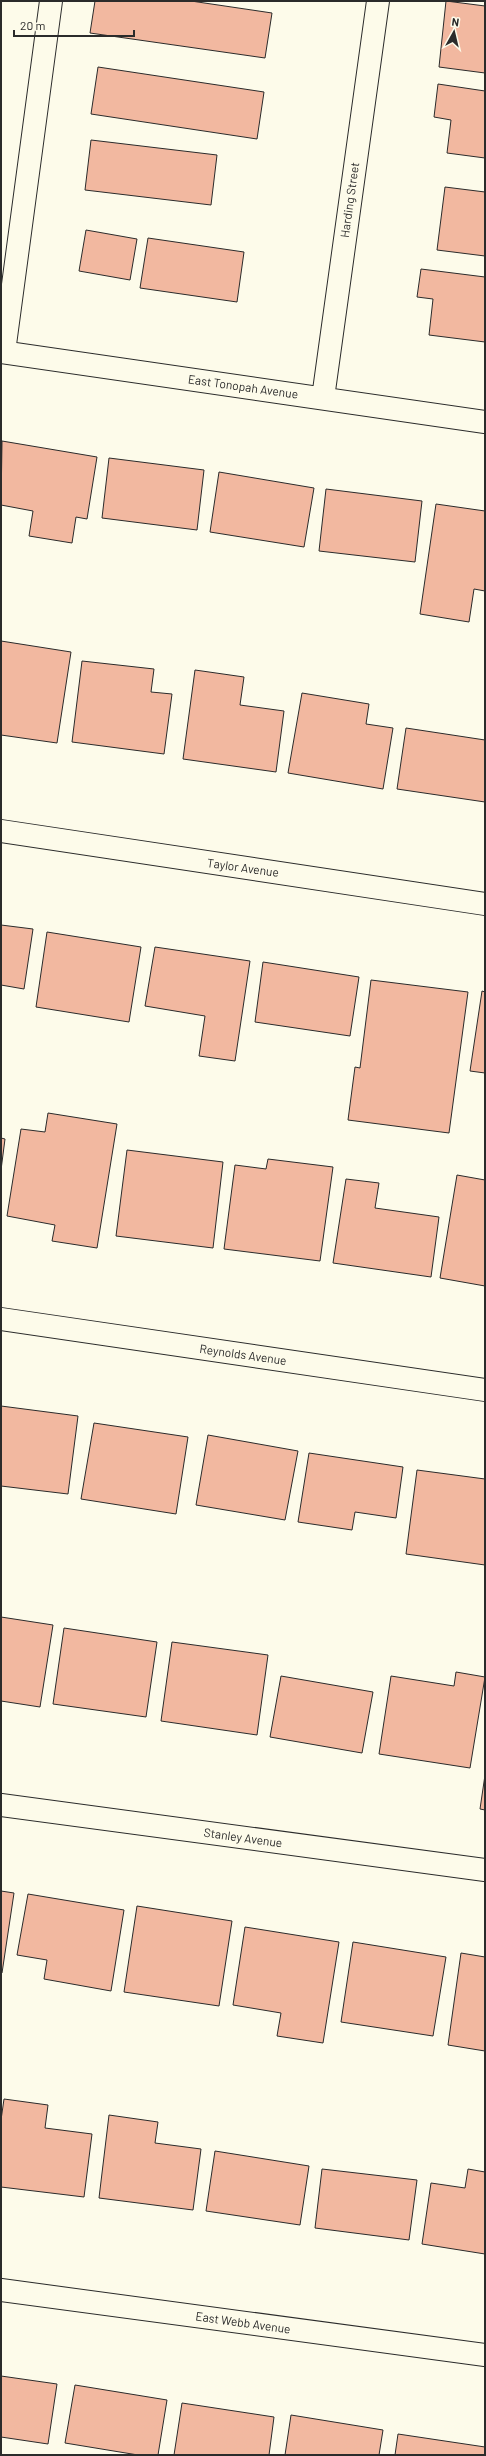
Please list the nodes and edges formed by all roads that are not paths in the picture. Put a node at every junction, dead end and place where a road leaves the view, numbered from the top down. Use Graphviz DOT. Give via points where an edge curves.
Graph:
graph roads {
  1 [pos="51,1"];
  2 [pos="378,1"];
  3 [pos="3,352"];
  4 [pos="323,398"];
  5 [pos="485,422"];
  6 [pos="1,832"];
  7 [pos="485,904"];
  8 [pos="1,1319"];
  9 [pos="485,1390"];
  10 [pos="1,1805"];
  11 [pos="485,1870"];
  12 [pos="1,2290"];
  13 [pos="485,2355"];
  1 -- 3 [label="street"];
  2 -- 4 [label="street, Harding Street"];
  3 -- 4 [label="street, East Tonopah Avenue"];
  4 -- 5 [label="street, East Tonopah Avenue"];
  6 -- 7 [label="street, Taylor Avenue"];
  8 -- 9 [label="street, Reynolds Avenue"];
  10 -- 11 [label="street, Stanley Avenue"];
  12 -- 13 [label="street, East Webb Avenue"];
}
